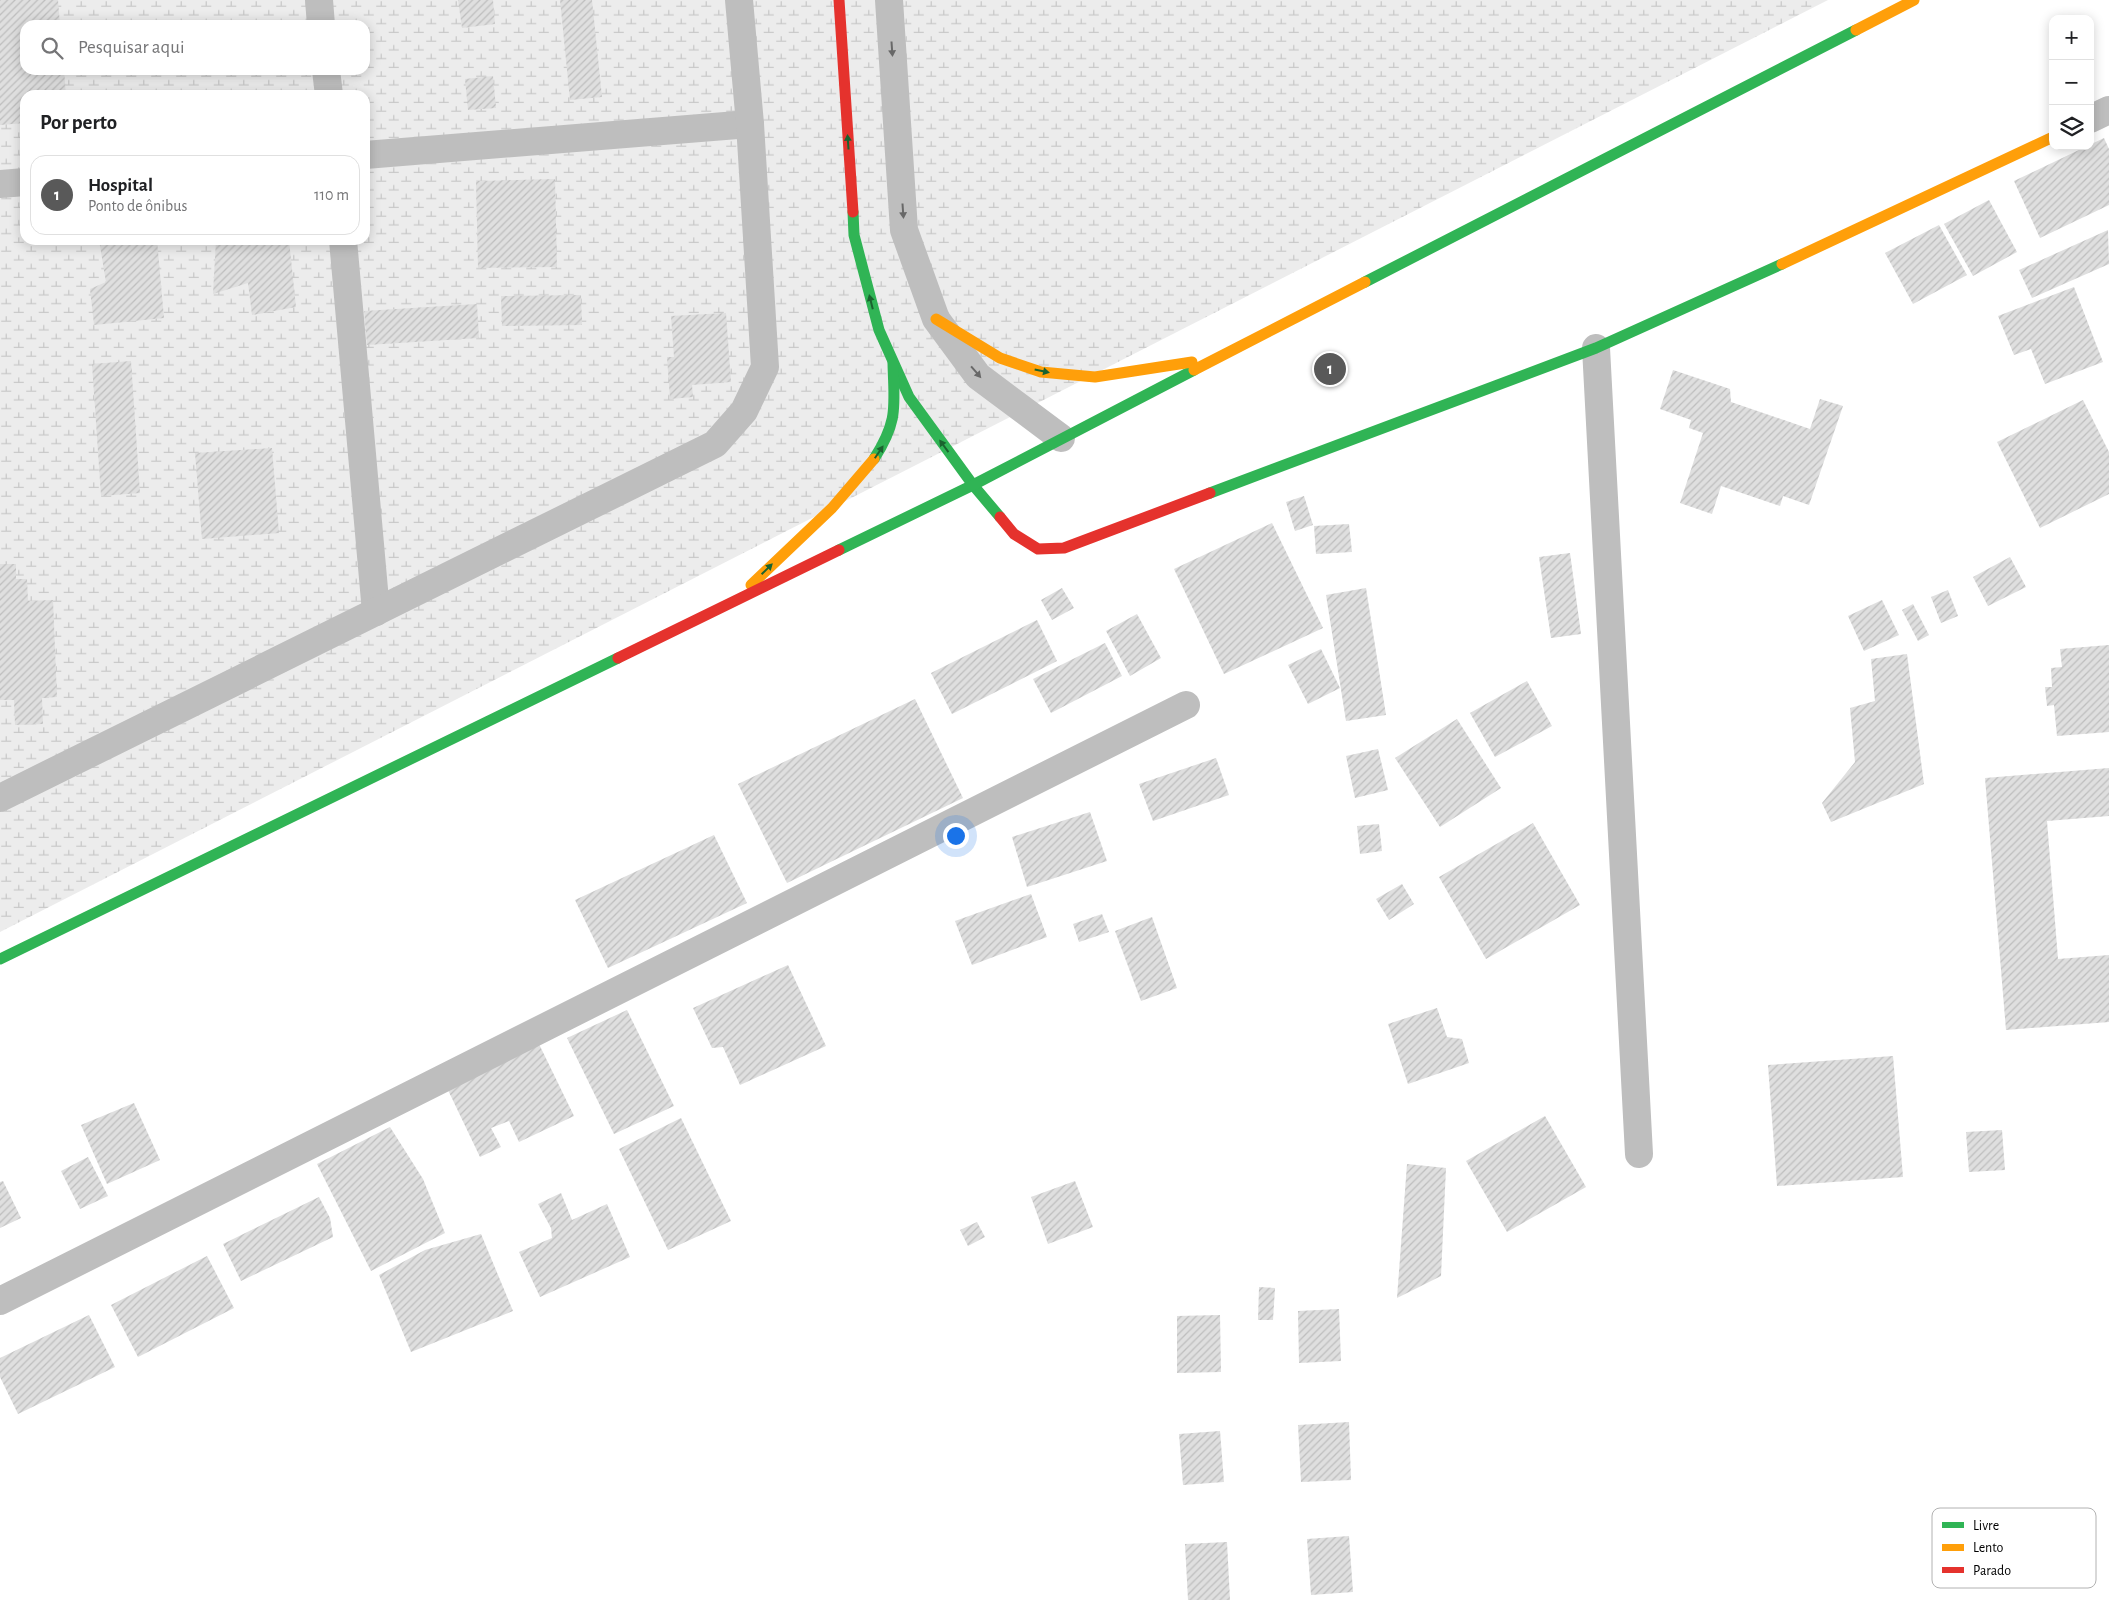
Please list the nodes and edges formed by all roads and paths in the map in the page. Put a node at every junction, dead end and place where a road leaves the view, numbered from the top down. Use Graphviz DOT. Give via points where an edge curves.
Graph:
graph roads {
  1 [pos="319,0"];
  2 [pos="739,0"];
  3 [pos="839,0"];
  4 [pos="889,0"];
  5 [pos="1914,0"];
  6 [pos="321,20"];
  7 [pos="327,75"];
  8 [pos="328,90"];
  9 [pos="2109,110"];
  10 [pos="2094,117"];
  11 [pos="750,124"];
  12 [pos="2049,139"];
  13 [pos="370,155"];
  14 [pos="20,182"];
  15 [pos="0,184"];
  16 [pos="343,245"];
  17 [pos="936,319"];
  18 [pos="1596,348"];
  19 [pos="1217,358"];
  20 [pos="893,363"];
  21 [pos="1062,438"];
  22 [pos="972,485"];
  23 [pos="732,603"];
  24 [pos="376,612"];
  25 [pos="1186,705"];
  26 [pos="0,798"];
  27 [pos="0,959"];
  28 [pos="1639,1154"];
  29 [pos="0,1301"];
  1 -- 6 [label="street"];
  2 -- 11 [label="street"];
  20 -- 3 [label="main road, one-way" via="879,330 854,235"];
  4 -- 17 [label="street, one-way" via="904,230"];
  5 -- 19 [label="main road"];
  7 -- 8 [label="street"];
  9 -- 10 [label="street"];
  11 -- 13 [label="street"];
  11 -- 24 [label="street" via="765,367 744,410 715,444"];
  12 -- 18 [label="main road"];
  14 -- 15 [label="street"];
  16 -- 24 [label="street"];
  17 -- 19 [label="main road, one-way" via="1000,358 1041,372 1096,377"];
  17 -- 21 [label="street, one-way" via="978,376"];
  18 -- 22 [label="main road" via="1064,548 1038,549 1014,534"];
  18 -- 28 [label="street"];
  19 -- 21 [label="main road"];
  22 -- 20 [label="main road, one-way" via="909,397"];
  23 -- 20 [label="main road, one-way" via="868,469 884,445 893,420"];
  21 -- 22 [label="main road"];
  22 -- 23 [label="main road"];
  23 -- 27 [label="main road"];
  24 -- 26 [label="street"];
  25 -- 29 [label="street"];
}
